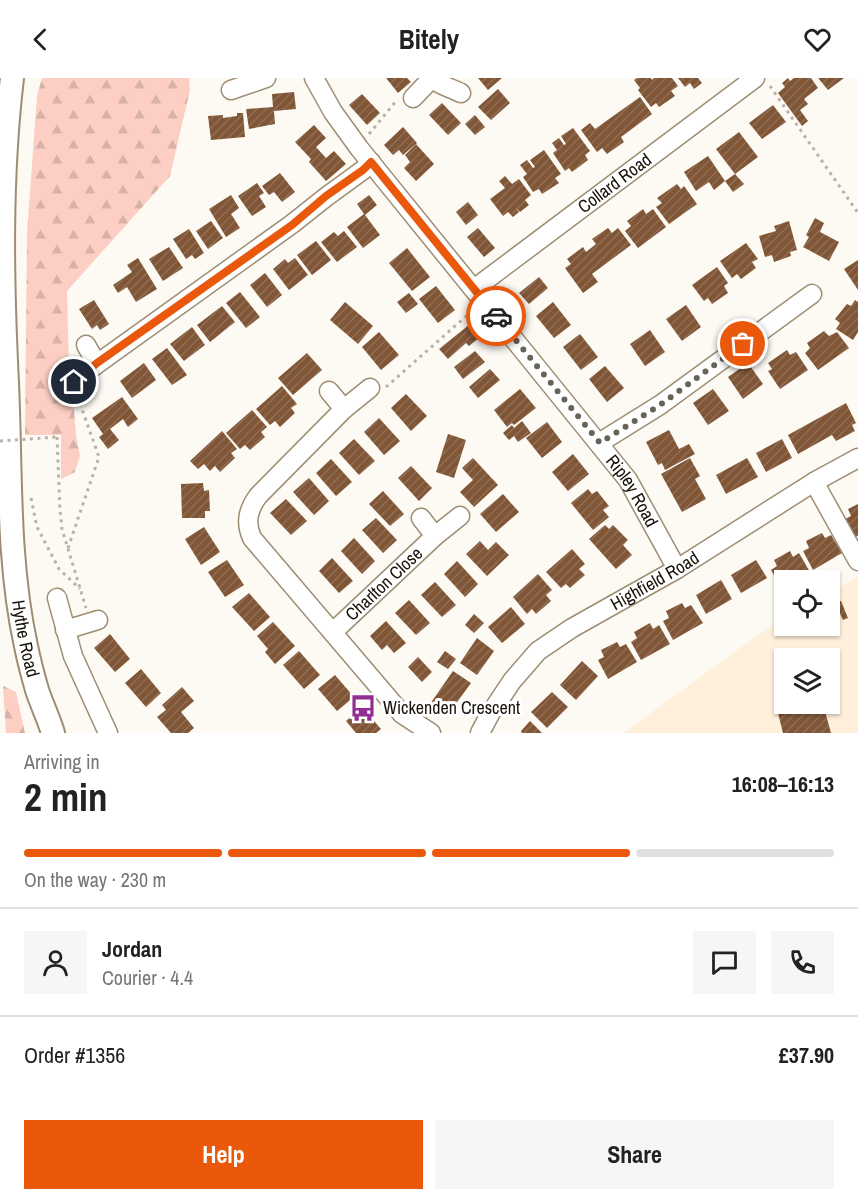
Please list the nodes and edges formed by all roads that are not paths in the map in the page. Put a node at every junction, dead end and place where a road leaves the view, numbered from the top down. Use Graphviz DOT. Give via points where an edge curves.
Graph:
graph roads {
  1 [pos="12,78"];
  2 [pos="314,78"];
  3 [pos="755,78"];
  4 [pos="259,79"];
  5 [pos="431,79"];
  6 [pos="231,90"];
  7 [pos="461,93"];
  8 [pos="413,98"];
  9 [pos="365,155"];
  10 [pos="812,294"];
  11 [pos="479,295"];
  12 [pos="86,345"];
  13 [pos="97,363"];
  14 [pos="74,382"];
  15 [pos="370,388"];
  16 [pos="329,391"];
  17 [pos="344,409"];
  18 [pos="600,443"];
  19 [pos="858,458"];
  20 [pos="814,482"];
  21 [pos="460,516"];
  22 [pos="421,518"];
  23 [pos="435,536"];
  24 [pos="858,561"];
  25 [pos="677,569"];
  26 [pos="57,598"];
  27 [pos="98,620"];
  28 [pos="65,630"];
  29 [pos="333,632"];
  30 [pos="53,732"];
  31 [pos="108,733"];
  32 [pos="430,733"];
  33 [pos="480,733"];
  1 -- 30 [label="main road, Hythe Road" via="3,170 3,310 11,531 26,646"];
  2 -- 9 [label="street, Ripley Road"];
  3 -- 11 [label="street, Collard Road"];
  4 -- 6 [label="street"];
  5 -- 7 [label="street"];
  5 -- 8 [label="street"];
  9 -- 11 [label="street, Ripley Road"];
  9 -- 13 [label="street" via="363,170"];
  10 -- 18 [label="street" via="660,405"];
  11 -- 18 [label="street, Ripley Road"];
  12 -- 13 [label="street"];
  13 -- 14 [label="street"];
  15 -- 17 [label="street"];
  16 -- 17 [label="street"];
  17 -- 29 [label="street" via="258,496 247,517 252,538"];
  18 -- 25 [label="street, Ripley Road" via="628,480"];
  19 -- 20 [label="street, Highfield Road"];
  20 -- 24 [label="street"];
  20 -- 25 [label="street, Highfield Road"];
  21 -- 23 [label="street, Charlton Close"];
  22 -- 23 [label="street, Charlton Close"];
  23 -- 29 [label="street, Charlton Close"];
  25 -- 33 [label="street, Highfield Road" via="538,651 512,681"];
  26 -- 28 [label="street"];
  27 -- 28 [label="street"];
  28 -- 31 [label="street"];
  29 -- 32 [label="street" via="402,714"];
}
